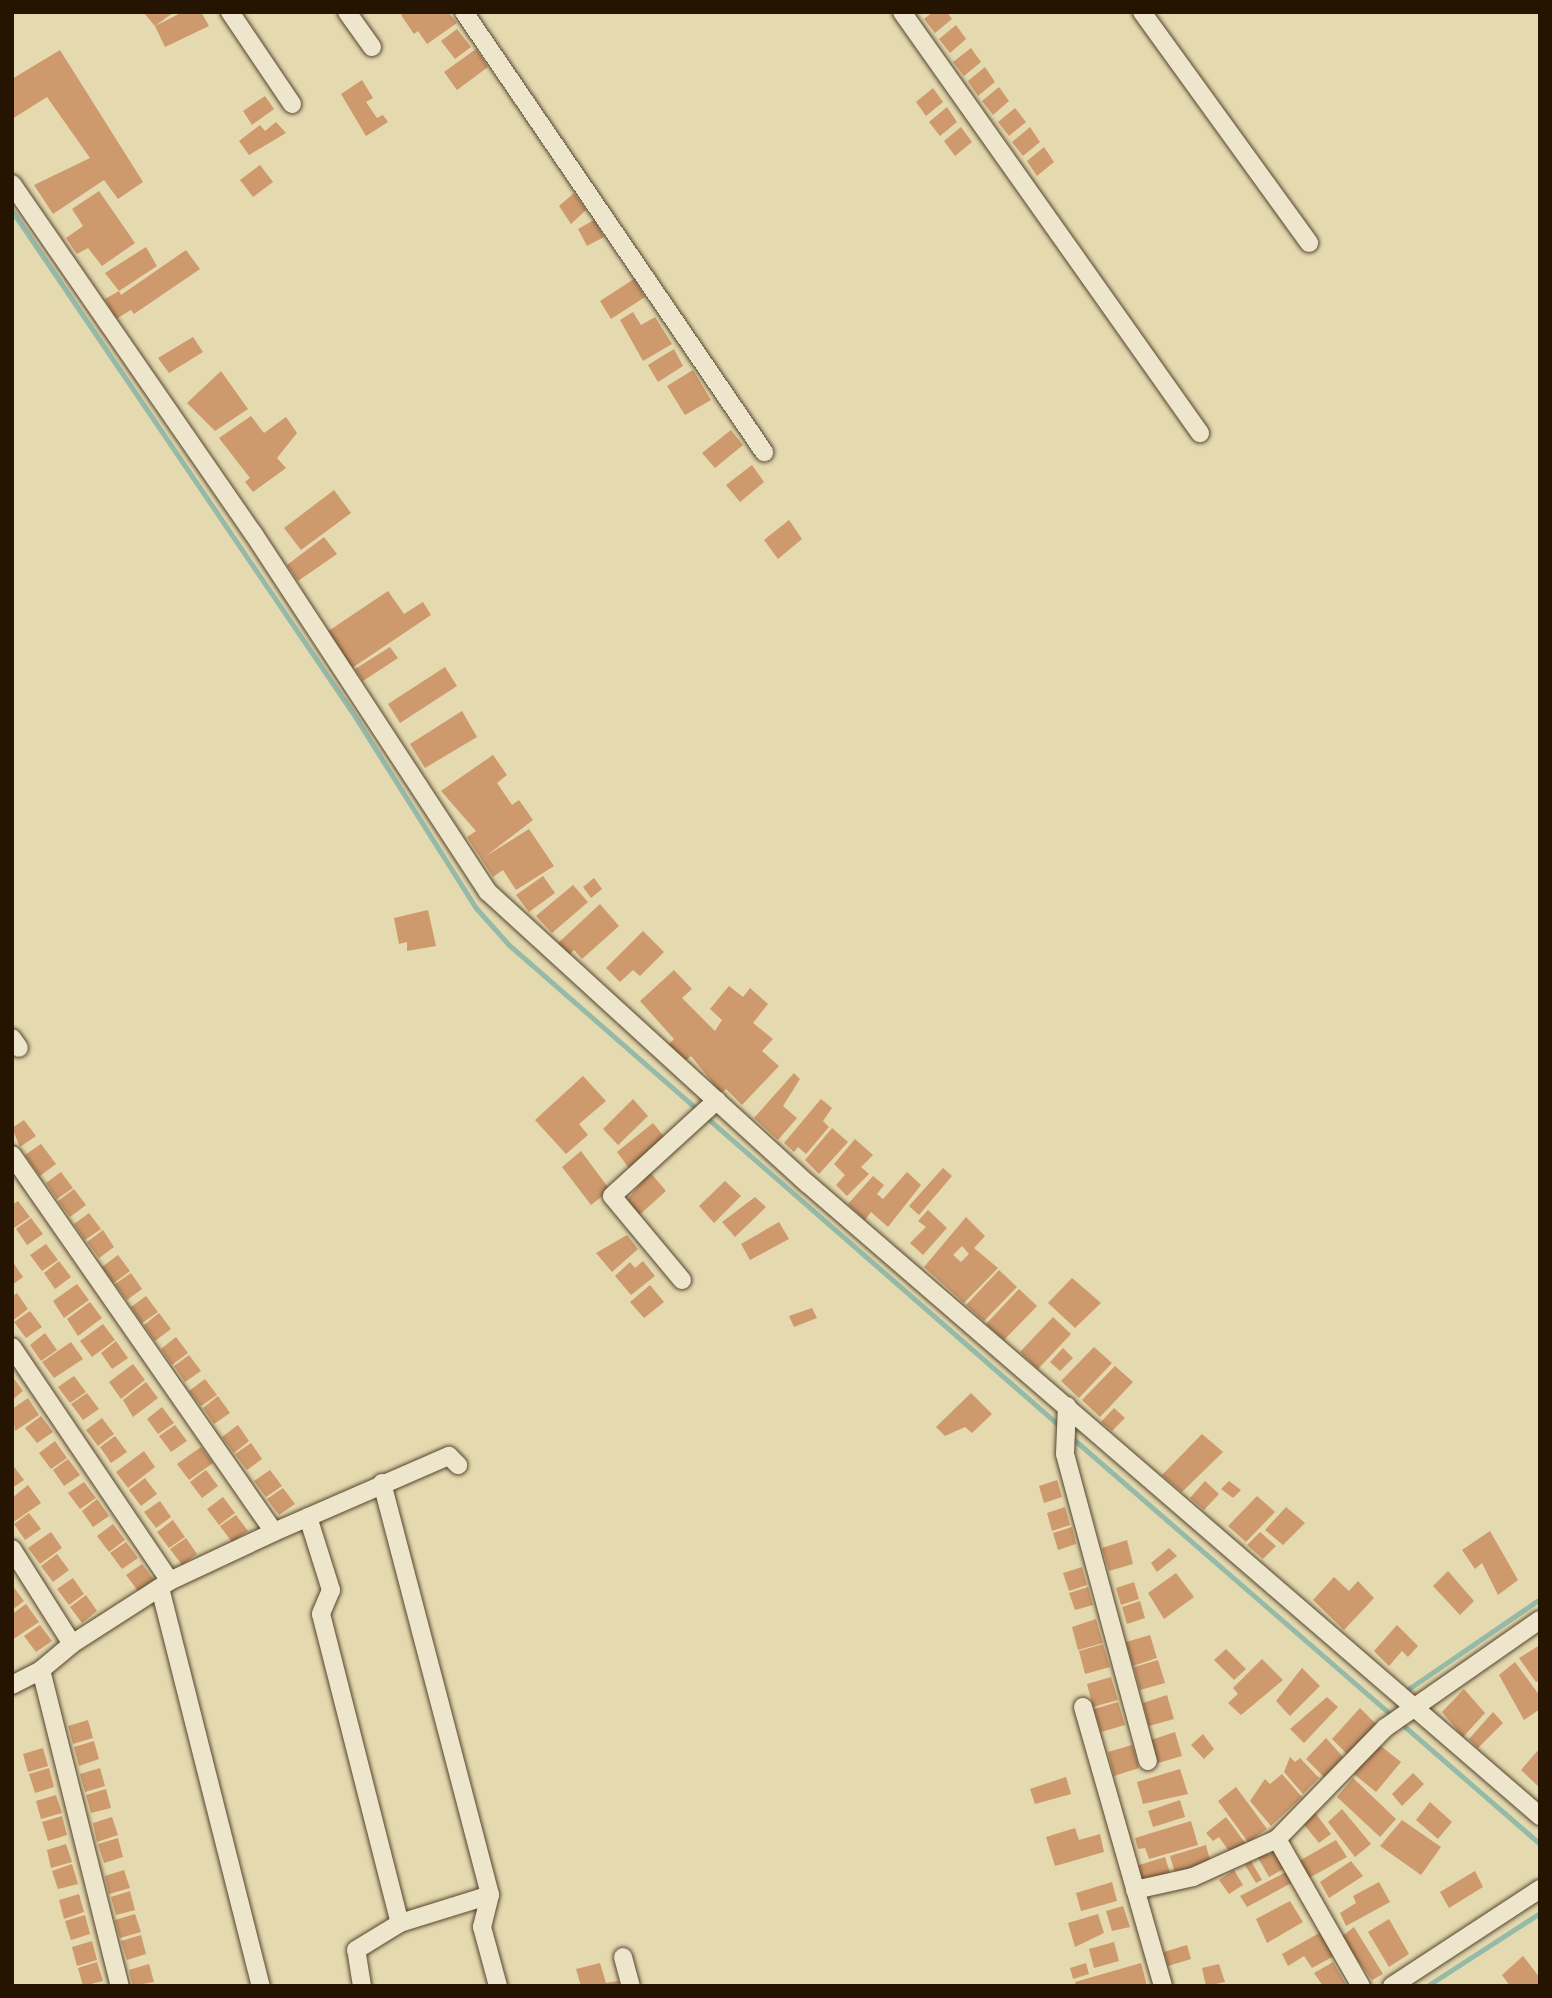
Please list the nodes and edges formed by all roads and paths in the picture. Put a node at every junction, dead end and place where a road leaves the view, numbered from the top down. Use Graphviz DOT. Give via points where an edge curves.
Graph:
graph roads {
  1 [pos="230,12"];
  2 [pos="347,12"];
  3 [pos="464,12"];
  4 [pos="902,12"];
  5 [pos="1142,12"];
  6 [pos="372,47"];
  7 [pos="292,104"];
  8 [pos="12,184"];
  9 [pos="1309,243"];
  10 [pos="1200,433"];
  11 [pos="764,452"];
  12 [pos="707,1110"];
  13 [pos="12,1155"];
  14 [pos="682,1280"];
  15 [pos="12,1347"];
  16 [pos="1067,1407"];
  17 [pos="458,1465"];
  18 [pos="382,1483"];
  19 [pos="308,1517"];
  20 [pos="274,1531"];
  21 [pos="12,1549"];
  22 [pos="165,1584"];
  23 [pos="1540,1620"];
  24 [pos="72,1644"];
  25 [pos="41,1670"];
  26 [pos="12,1685"];
  27 [pos="1083,1707"];
  28 [pos="1409,1707"];
  29 [pos="1148,1761"];
  30 [pos="1540,1816"];
  31 [pos="1277,1839"];
  32 [pos="1540,1889"];
  33 [pos="1135,1890"];
  34 [pos="490,1895"];
  35 [pos="400,1923"];
  36 [pos="623,1957"];
  37 [pos="120,1986"];
  38 [pos="261,1986"];
  39 [pos="362,1986"];
  40 [pos="498,1986"];
  41 [pos="631,1986"];
  42 [pos="1163,1986"];
  43 [pos="1361,1986"];
  44 [pos="1392,1986"];
  1 -- 7 [label="street"];
  2 -- 6 [label="street"];
  3 -- 11 [label="street"];
  4 -- 10 [label="street"];
  5 -- 9 [label="street"];
  8 -- 12 [label="street" via="253,533 488,892"];
  12 -- 14 [label="street" via="611,1199"];
  12 -- 16 [label="street"];
  13 -- 20 [label="street"];
  15 -- 22 [label="street"];
  16 -- 28 [label="street"];
  16 -- 29 [label="street" via="1065,1454"];
  17 -- 18 [label="street" via="449,1456"];
  18 -- 19 [label="street"];
  18 -- 34 [label="street"];
  19 -- 20 [label="street"];
  19 -- 35 [label="street" via="331,1590 321,1614"];
  20 -- 22 [label="street"];
  21 -- 24 [label="street"];
  22 -- 24 [label="street"];
  22 -- 38 [label="street"];
  23 -- 28 [label="street"];
  24 -- 25 [label="street"];
  25 -- 26 [label="street"];
  25 -- 37 [label="street"];
  27 -- 33 [label="street"];
  28 -- 30 [label="street"];
  28 -- 31 [label="street"];
  31 -- 33 [label="street" via="1193,1877"];
  31 -- 43 [label="street"];
  32 -- 44 [label="street"];
  33 -- 42 [label="street"];
  34 -- 35 [label="street"];
  34 -- 40 [label="street" via="482,1927"];
  35 -- 39 [label="street" via="356,1950"];
  36 -- 41 [label="street"];
}
